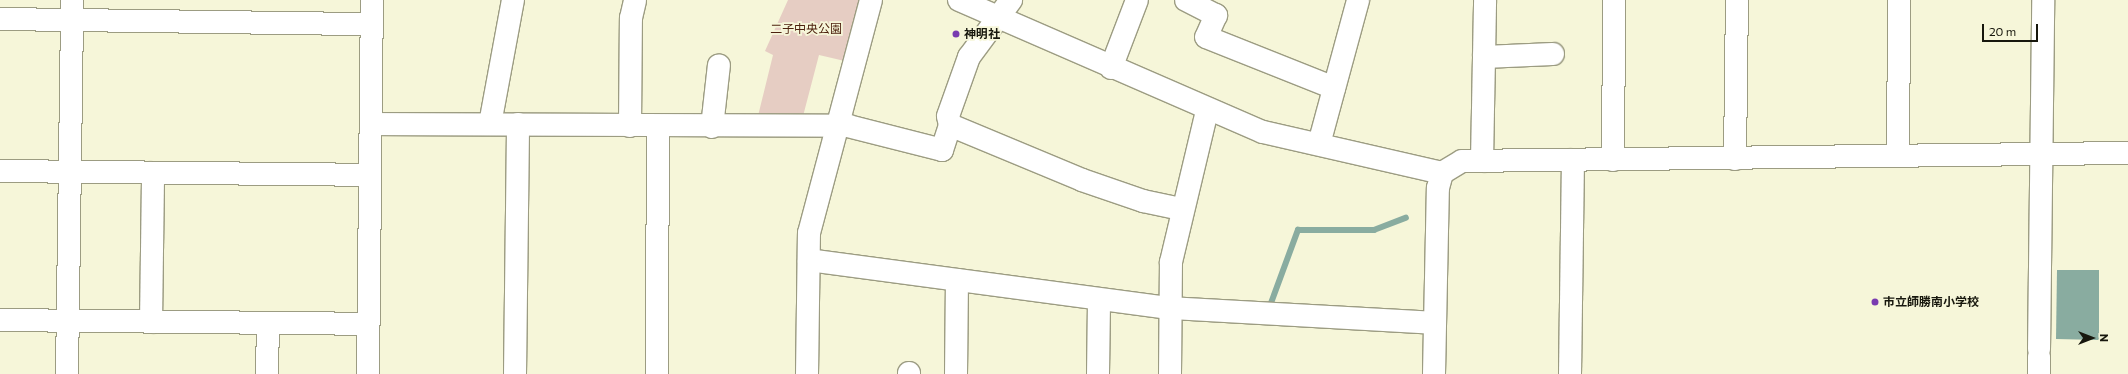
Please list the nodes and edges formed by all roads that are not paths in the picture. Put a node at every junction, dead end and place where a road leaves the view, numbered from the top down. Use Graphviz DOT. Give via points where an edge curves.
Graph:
graph roads {
  1 [pos="372,0"];
  2 [pos="513,0"];
  3 [pos="635,0"];
  4 [pos="871,0"];
  5 [pos="959,0"];
  6 [pos="1011,0"];
  7 [pos="1137,0"];
  8 [pos="1186,0"];
  9 [pos="1358,0"];
  10 [pos="1485,0"];
  11 [pos="1614,0"];
  12 [pos="1737,0"];
  13 [pos="1900,0"];
  14 [pos="2043,0"];
  15 [pos="72,10"];
  16 [pos="996,16"];
  17 [pos="0,18"];
  18 [pos="372,24"];
  19 [pos="1553,54"];
  20 [pos="1484,57"];
  21 [pos="719,65"];
  22 [pos="1111,68"];
  23 [pos="1334,88"];
  24 [pos="1207,110"];
  25 [pos="371,124"];
  26 [pos="490,124"];
  27 [pos="518,124"];
  28 [pos="630,126"];
  29 [pos="658,126"];
  30 [pos="950,126"];
  31 [pos="712,127"];
  32 [pos="839,127"];
  33 [pos="1319,144"];
  34 [pos="2128,153"];
  35 [pos="2041,154"];
  36 [pos="1898,156"];
  37 [pos="1735,159"];
  38 [pos="1574,160"];
  39 [pos="1613,160"];
  40 [pos="1482,161"];
  41 [pos="0,171"];
  42 [pos="70,172"];
  43 [pos="153,173"];
  44 [pos="1442,173"];
  45 [pos="370,175"];
  46 [pos="1182,209"];
  47 [pos="809,260"];
  48 [pos="957,280"];
  49 [pos="1099,300"];
  50 [pos="1170,308"];
  51 [pos="0,320"];
  52 [pos="68,321"];
  53 [pos="151,322"];
  54 [pos="268,323"];
  55 [pos="1435,323"];
  56 [pos="368,324"];
  57 [pos="2039,360"];
  58 [pos="68,374"];
  59 [pos="267,374"];
  60 [pos="368,374"];
  61 [pos="515,374"];
  62 [pos="657,374"];
  63 [pos="807,374"];
  64 [pos="956,374"];
  65 [pos="1098,374"];
  66 [pos="1170,374"];
  67 [pos="1434,374"];
  68 [pos="1570,374"];
  1 -- 18 [label="street"];
  2 -- 26 [label="street"];
  3 -- 28 [label="street" via="631,18"];
  4 -- 32 [label="street"];
  5 -- 16 [label="street"];
  6 -- 16 [label="street"];
  7 -- 22 [label="street"];
  8 -- 23 [label="street" via="1216,15 1206,37"];
  9 -- 23 [label="street"];
  10 -- 20 [label="street"];
  11 -- 39 [label="street"];
  12 -- 37 [label="street"];
  13 -- 36 [label="street"];
  14 -- 35 [label="street"];
  15 -- 17 [label="street"];
  15 -- 18 [label="street"];
  15 -- 42 [label="street"];
  16 -- 22 [label="street"];
  16 -- 30 [label="street" via="969,57 948,116"];
  18 -- 25 [label="street"];
  19 -- 20 [label="street"];
  20 -- 40 [label="street"];
  21 -- 31 [label="street"];
  22 -- 24 [label="street"];
  23 -- 33 [label="street"];
  24 -- 33 [label="street" via="1263,132"];
  24 -- 46 [label="street"];
  25 -- 26 [label="street"];
  25 -- 45 [label="street"];
  26 -- 27 [label="street"];
  27 -- 28 [label="street"];
  27 -- 61 [label="street"];
  28 -- 29 [label="street"];
  29 -- 31 [label="street"];
  29 -- 62 [label="street"];
  30 -- 32 [label="street" via="942,150 848,126"];
  30 -- 46 [label="street" via="1082,180 1143,201"];
  31 -- 32 [label="street"];
  32 -- 47 [label="street" via="809,233"];
  33 -- 44 [label="street"];
  34 -- 35 [label="street"];
  35 -- 36 [label="street"];
  35 -- 57 [label="street"];
  36 -- 37 [label="street"];
  37 -- 39 [label="street"];
  38 -- 39 [label="street"];
  38 -- 40 [label="street"];
  38 -- 68 [label="street"];
  40 -- 44 [label="street" via="1462,161"];
  41 -- 42 [label="street"];
  42 -- 43 [label="street"];
  42 -- 52 [label="street"];
  43 -- 45 [label="street"];
  43 -- 53 [label="street"];
  44 -- 55 [label="street" via="1438,188"];
  45 -- 56 [label="street"];
  46 -- 50 [label="street" via="1171,262"];
  47 -- 48 [label="street"];
  47 -- 63 [label="street"];
  48 -- 49 [label="street"];
  48 -- 64 [label="street"];
  49 -- 50 [label="street"];
  49 -- 65 [label="street"];
  50 -- 55 [label="street"];
  50 -- 66 [label="street"];
  51 -- 52 [label="street"];
  52 -- 53 [label="street"];
  52 -- 58 [label="street"];
  53 -- 54 [label="street"];
  54 -- 56 [label="street"];
  54 -- 59 [label="street"];
  55 -- 67 [label="street"];
  56 -- 60 [label="street"];
}
